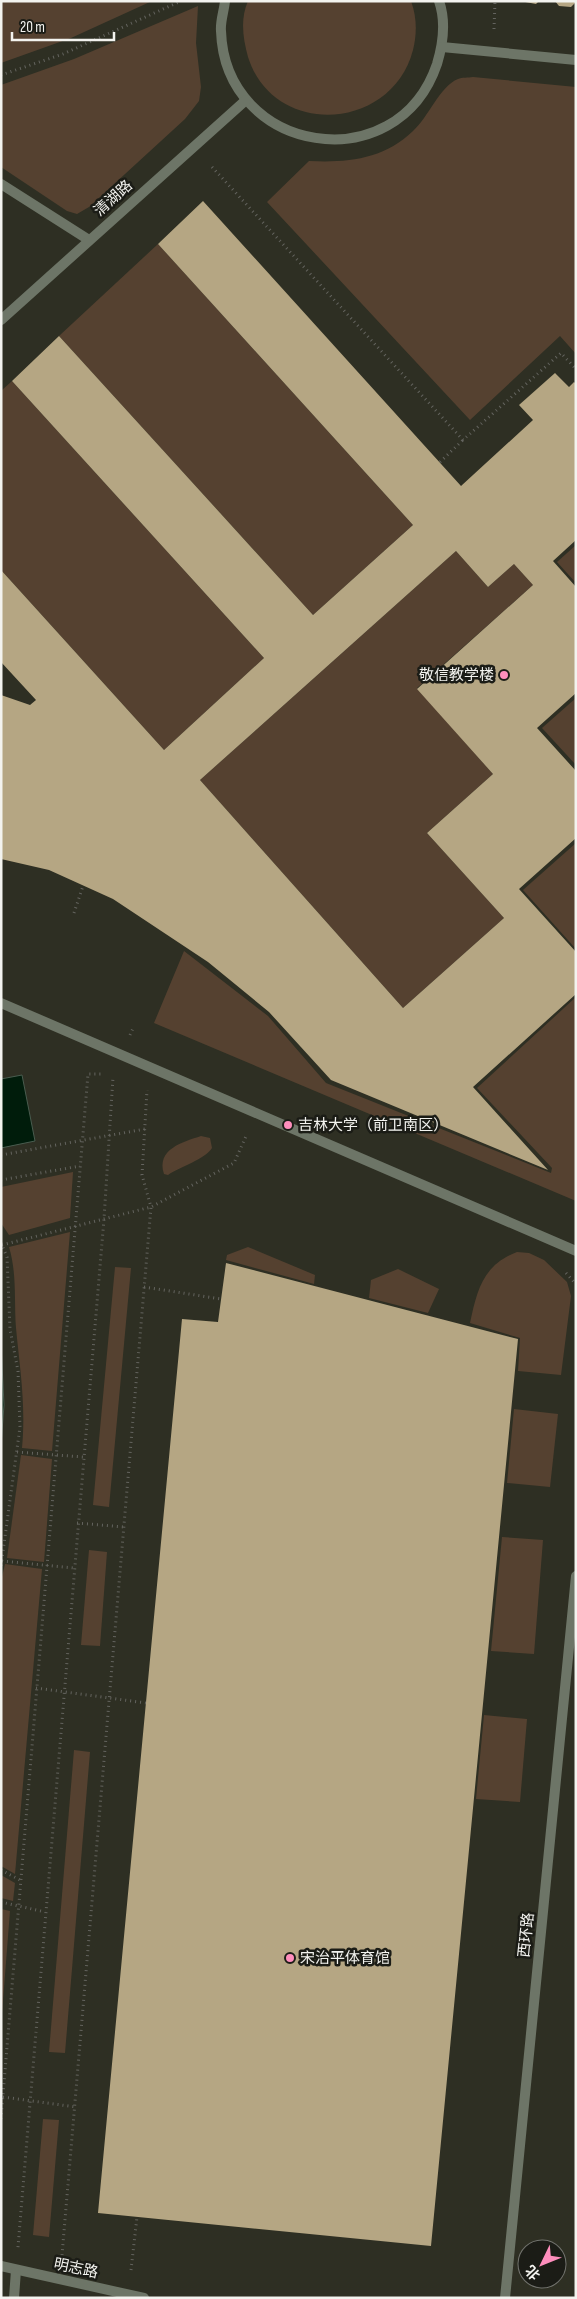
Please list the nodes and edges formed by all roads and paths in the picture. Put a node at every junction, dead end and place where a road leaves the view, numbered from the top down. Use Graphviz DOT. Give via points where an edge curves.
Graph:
graph roads {
  1 [pos="181,1"];
  2 [pos="225,1"];
  3 [pos="439,1"];
  4 [pos="442,47"];
  5 [pos="576,60"];
  6 [pos="1,75"];
  7 [pos="246,100"];
  8 [pos="212,167"];
  9 [pos="1,184"];
  10 [pos="89,240"];
  11 [pos="1,320"];
  12 [pos="576,369"];
  13 [pos="463,440"];
  14 [pos="440,462"];
  15 [pos="83,886"];
  16 [pos="74,913"];
  17 [pos="1,1003"];
  18 [pos="104,1074"];
  19 [pos="122,1077"];
  20 [pos="147,1088"];
  21 [pos="145,1129"];
  22 [pos="248,1132"];
  23 [pos="109,1135"];
  24 [pos="82,1140"];
  25 [pos="1,1155"];
  26 [pos="80,1166"];
  27 [pos="1,1180"];
  28 [pos="152,1207"];
  29 [pos="104,1219"];
  30 [pos="75,1226"];
  31 [pos="2,1244"];
  32 [pos="576,1251"];
  33 [pos="144,1287"];
  34 [pos="221,1299"];
  35 [pos="17,1452"];
  36 [pos="56,1456"];
  37 [pos="83,1457"];
  38 [pos="78,1523"];
  39 [pos="124,1527"];
  40 [pos="2,1564"];
  41 [pos="47,1565"];
  42 [pos="74,1568"];
  43 [pos="576,1576"];
  44 [pos="36,1688"];
  45 [pos="64,1691"];
  46 [pos="110,1697"];
  47 [pos="146,1703"];
  48 [pos="1,1870"];
  49 [pos="20,1880"];
  50 [pos="1,1902"];
  51 [pos="18,1906"];
  52 [pos="45,1912"];
  53 [pos="3,2097"];
  54 [pos="30,2101"];
  55 [pos="76,2107"];
  56 [pos="1,2119"];
  57 [pos="138,2217"];
  58 [pos="62,2255"];
  59 [pos="1,2266"];
  60 [pos="16,2270"];
  61 [pos="131,2270"];
  62 [pos="14,2298"];
  63 [pos="144,2298"];
  64 [pos="505,2298"];
  1 -- 6 [label="path" via="63,54"];
  2 -- 7 [label="lane" via="220,31 228,67"];
  3 -- 4 [label="lane"];
  4 -- 5 [label="lane"];
  4 -- 7 [label="lane" via="431,81 409,110 379,130 344,140 308,138 274,124"];
  7 -- 10 [label="lane, 清湖路"];
  8 -- 13 [label="path"];
  9 -- 10 [label="lane"];
  10 -- 11 [label="lane, 清湖路"];
  12 -- 13 [label="path" via="561,353"];
  13 -- 14 [label="path"];
  15 -- 16 [label="path"];
  17 -- 32 [label="lane"];
  18 -- 24 [label="path" via="88,1074"];
  19 -- 23 [label="path" via="113,1073"];
  20 -- 21 [label="path"];
  21 -- 23 [label="path"];
  21 -- 28 [label="path" via="142,1175"];
  22 -- 28 [label="path" via="234,1163"];
  23 -- 24 [label="path"];
  23 -- 29 [label="path"];
  24 -- 25 [label="path"];
  24 -- 26 [label="path"];
  26 -- 27 [label="path"];
  26 -- 30 [label="path"];
  28 -- 29 [label="path"];
  28 -- 33 [label="path"];
  29 -- 30 [label="path"];
  29 -- 37 [label="path"];
  30 -- 31 [label="path"];
  30 -- 36 [label="path"];
  31 -- 35 [label="path" via="7,1257 10,1329 18,1371 20,1427"];
  33 -- 34 [label="path"];
  33 -- 39 [label="path"];
  35 -- 36 [label="path"];
  35 -- 40 [label="path"];
  36 -- 37 [label="path"];
  36 -- 41 [label="path"];
  37 -- 38 [label="path"];
  38 -- 39 [label="path"];
  38 -- 42 [label="path"];
  39 -- 46 [label="path"];
  40 -- 41 [label="path"];
  41 -- 42 [label="path"];
  41 -- 44 [label="path"];
  42 -- 45 [label="path"];
  43 -- 64 [label="lane, 西环路"];
  44 -- 45 [label="path"];
  44 -- 49 [label="path"];
  45 -- 46 [label="path"];
  45 -- 52 [label="path"];
  46 -- 47 [label="path"];
  46 -- 55 [label="path"];
  48 -- 49 [label="path"];
  49 -- 51 [label="path"];
  50 -- 51 [label="path"];
  51 -- 52 [label="path"];
  51 -- 53 [label="path"];
  52 -- 54 [label="path"];
  53 -- 54 [label="path"];
  53 -- 56 [label="path"];
  54 -- 55 [label="path"];
  54 -- 60 [label="path"];
  55 -- 58 [label="path"];
  57 -- 61 [label="path"];
  59 -- 60 [label="lane, 明志路"];
  60 -- 62 [label="lane"];
  60 -- 63 [label="lane, 明志路"];
}
